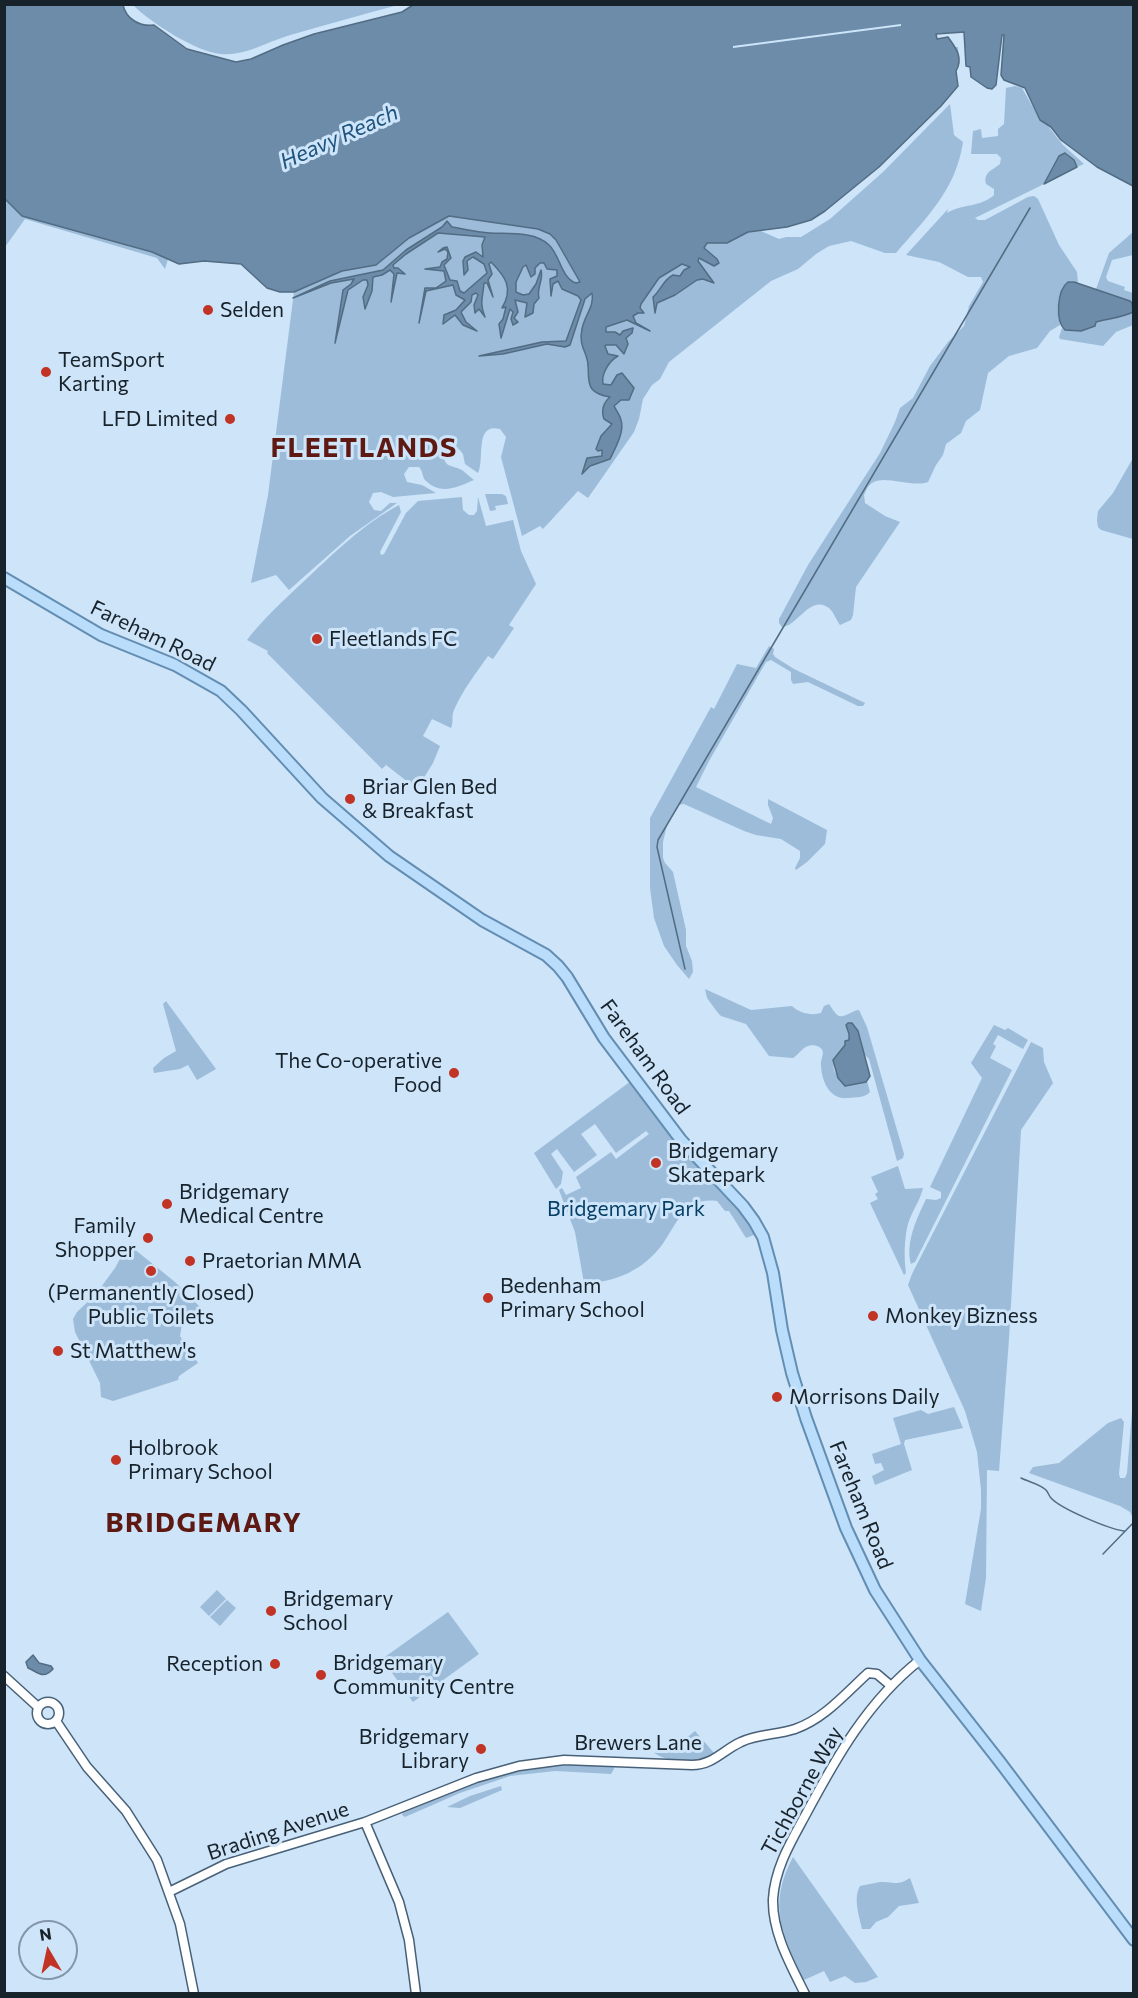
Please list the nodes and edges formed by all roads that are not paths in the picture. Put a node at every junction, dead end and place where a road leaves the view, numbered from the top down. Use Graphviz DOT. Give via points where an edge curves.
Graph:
graph roads {
  1 [pos="4,578"];
  2 [pos="920,1660"];
  3 [pos="4,1676"];
  4 [pos="890,1685"];
  5 [pos="38,1707"];
  6 [pos="56,1721"];
  7 [pos="365,1822"];
  8 [pos="170,1892"];
  9 [pos="1134,1940"];
  10 [pos="194,1994"];
  11 [pos="416,1994"];
  12 [pos="805,1994"];
  1 -- 2 [label="main road, Fareham Road" via="101,635 175,665 221,691 322,798 389,856 558,966 604,1038 681,1140 743,1206 763,1237 793,1377 846,1528 875,1590"];
  2 -- 4 [label="street, Tichborne Way"];
  2 -- 9 [label="main road, Fareham Road"];
  3 -- 5 [label="street"];
  4 -- 7 [label="street, Brewers Lane" via="877,1674 868,1673 810,1723 742,1741 711,1762 692,1765 564,1760 519,1766 476,1778"];
  4 -- 12 [label="street, Tichborne Way" via="846,1742 783,1858 775,1883 773,1909 781,1942"];
  5 -- 6 [label="street" via="39,1720 48,1724"];
  5 -- 6 [label="street" via="45,1702 54,1704 59,1712"];
  6 -- 8 [label="street" via="87,1767 139,1830"];
  7 -- 8 [label="street, Brading Avenue" via="240,1859"];
  7 -- 11 [label="street" via="405,1921"];
  8 -- 10 [label="street"];
}
